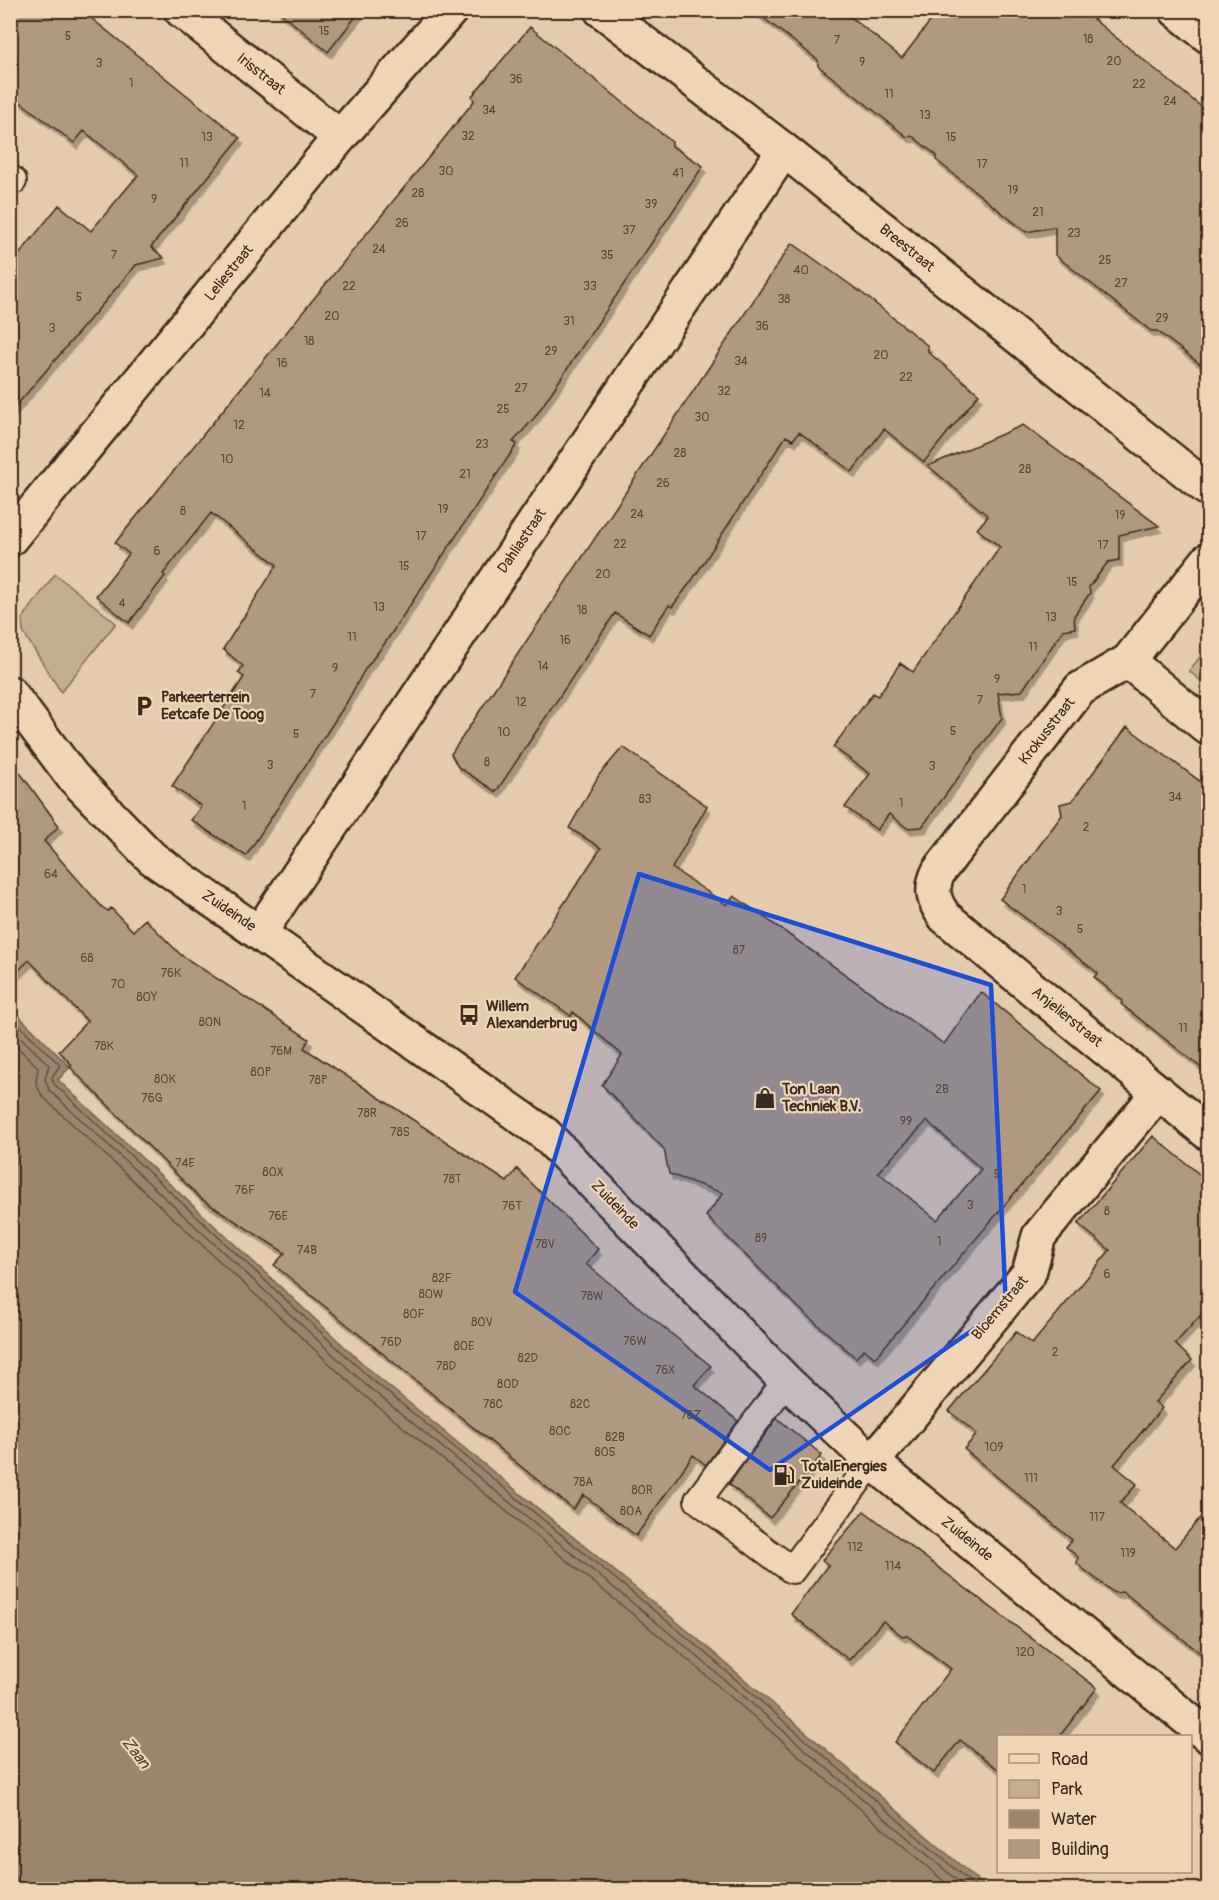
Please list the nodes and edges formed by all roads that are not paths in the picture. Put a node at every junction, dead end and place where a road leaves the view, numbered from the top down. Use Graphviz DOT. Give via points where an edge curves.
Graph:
graph roads {
  1 [pos="181,10"];
  2 [pos="451,10"];
  3 [pos="602,10"];
  4 [pos="1176,10"];
  5 [pos="1209,36"];
  6 [pos="340,137"];
  7 [pos="784,150"];
  8 [pos="1209,489"];
  9 [pos="10,539"];
  10 [pos="1209,560"];
  11 [pos="1128,661"];
  12 [pos="10,693"];
  13 [pos="1209,728"];
  14 [pos="933,895"];
  15 [pos="260,932"];
  16 [pos="1159,1092"];
  17 [pos="1209,1133"];
  18 [pos="786,1381"];
  19 [pos="872,1462"];
  20 [pos="1209,1736"];
  1 -- 6 [label="street, Irisstraat"];
  2 -- 6 [label="street, Leliestraat"];
  3 -- 7 [label="street, Breestraat"];
  4 -- 5 [label="street"];
  6 -- 9 [label="street, Leliestraat"];
  7 -- 8 [label="street, Breestraat"];
  7 -- 15 [label="street, Dahliastraat"];
  10 -- 11 [label="street, Krokusstraat"];
  11 -- 13 [label="street"];
  11 -- 14 [label="street, Krokusstraat" via="1080,689 939,871"];
  12 -- 15 [label="street, Zuideinde" via="72,776 152,858"];
  14 -- 16 [label="street, Anjelierstraat" via="945,917"];
  15 -- 18 [label="street, Zuideinde" via="545,1134"];
  16 -- 17 [label="street, Anjelierstraat"];
  16 -- 19 [label="street, Bloemstraat" via="1039,1236 1029,1273"];
  18 -- 19 [label="street, Zuideinde"];
  18 -- 19 [label="lane" via="698,1500 792,1570"];
  19 -- 20 [label="street, Zuideinde"];
}
